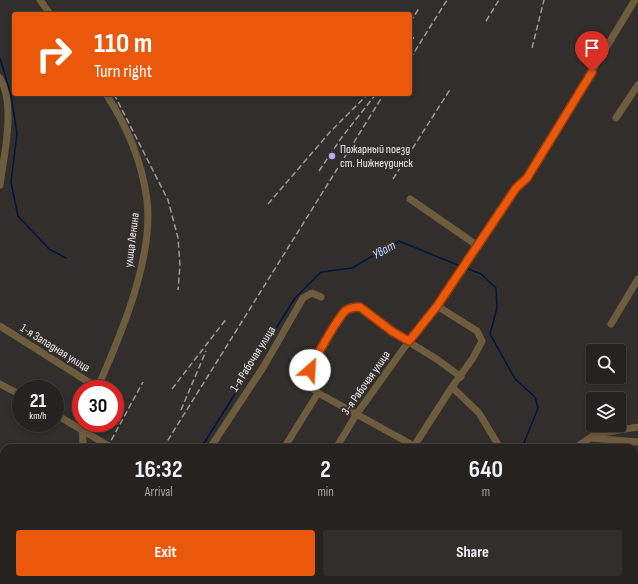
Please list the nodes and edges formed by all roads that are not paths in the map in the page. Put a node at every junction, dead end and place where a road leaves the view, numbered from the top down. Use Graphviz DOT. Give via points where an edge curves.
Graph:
graph roads {
  1 [pos="40,0"];
  2 [pos="635,0"];
  3 [pos="49,12"];
  4 [pos="0,78"];
  5 [pos="638,85"];
  6 [pos="107,96"];
  7 [pos="616,118"];
  8 [pos="0,185"];
  9 [pos="410,199"];
  10 [pos="478,246"];
  11 [pos="638,279"];
  12 [pos="321,297"];
  13 [pos="437,306"];
  14 [pos="611,324"];
  15 [pos="0,326"];
  16 [pos="409,341"];
  17 [pos="460,377"];
  18 [pos="84,380"];
  19 [pos="100,380"];
  20 [pos="0,384"];
  21 [pos="452,387"];
  22 [pos="12,390"];
  23 [pos="318,394"];
  24 [pos="356,415"];
  25 [pos="638,427"];
  26 [pos="82,432"];
  27 [pos="90,432"];
  28 [pos="590,438"];
  29 [pos="638,442"];
  30 [pos="83,444"];
  31 [pos="107,444"];
  32 [pos="213,444"];
  33 [pos="287,444"];
  34 [pos="338,444"];
  35 [pos="410,444"];
  36 [pos="416,444"];
  37 [pos="494,444"];
  38 [pos="581,444"];
  1 -- 3 [label="street"];
  2 -- 10 [label="street, 3-я Рабочая улица" via="527,178 516,188"];
  4 -- 8 [label="street" via="4,85 8,119"];
  5 -- 7 [label="street"];
  6 -- 19 [label="street, улица Ленина" via="132,142 143,176 147,202 146,232 140,269 123,327"];
  9 -- 10 [label="street"];
  10 -- 13 [label="street, 3-я Рабочая улица"];
  11 -- 14 [label="street"];
  12 -- 32 [label="street, 1-я Рабочая улица" via="312,293 303,298 264,366"];
  13 -- 16 [label="street, 3-я Рабочая улица"];
  13 -- 17 [label="street" via="481,336 481,345"];
  15 -- 18 [label="street, 1-я Западная улица"];
  16 -- 17 [label="street"];
  16 -- 23 [label="street" via="360,307 346,310 315,359 309,378 311,387"];
  16 -- 24 [label="street, 3-я Рабочая улица"];
  17 -- 21 [label="street"];
  20 -- 22 [label="street"];
  21 -- 36 [label="street"];
  21 -- 37 [label="street" via="479,413"];
  23 -- 24 [label="street"];
  23 -- 33 [label="street"];
  24 -- 34 [label="street, 3-я Рабочая улица"];
  24 -- 35 [label="street"];
  25 -- 28 [label="street" via="596,434"];
  26 -- 30 [label="street"];
  27 -- 31 [label="street"];
  28 -- 29 [label="street"];
  28 -- 38 [label="street"];
}
